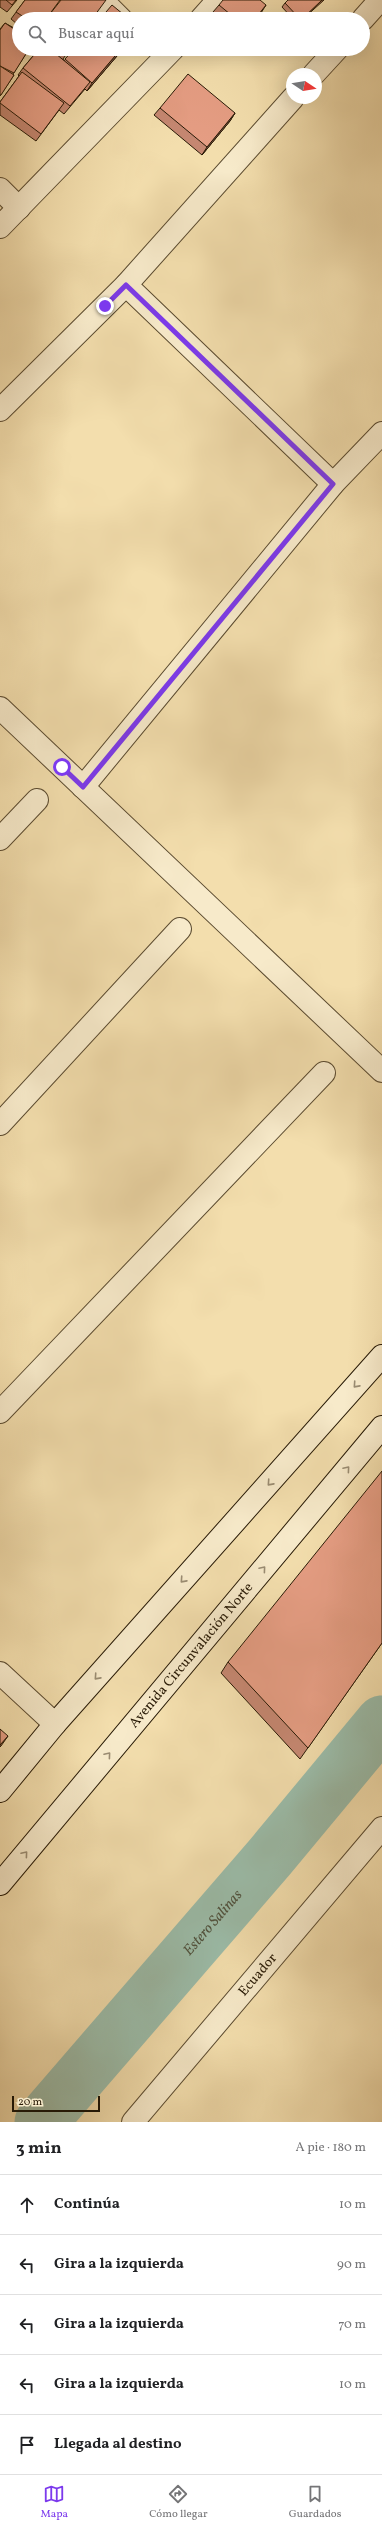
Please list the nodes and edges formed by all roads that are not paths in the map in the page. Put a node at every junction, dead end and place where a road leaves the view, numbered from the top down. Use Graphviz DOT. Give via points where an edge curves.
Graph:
graph roads {
  1 [pos="102,0"];
  2 [pos="218,0"];
  3 [pos="380,0"];
  4 [pos="114,12"];
  5 [pos="207,12"];
  6 [pos="369,12"];
  7 [pos="160,56"];
  8 [pos="331,56"];
  9 [pos="320,68"];
  10 [pos="288,104"];
  11 [pos="0,189"];
  12 [pos="19,208"];
  13 [pos="0,227"];
  14 [pos="126,285"];
  15 [pos="0,410"];
  16 [pos="382,433"];
  17 [pos="333,484"];
  18 [pos="0,708"];
  19 [pos="83,787"];
  20 [pos="37,800"];
  21 [pos="0,839"];
  22 [pos="180,929"];
  23 [pos="382,1071"];
  24 [pos="324,1073"];
  25 [pos="0,1124"];
  26 [pos="382,1356"];
  27 [pos="0,1412"];
  28 [pos="382,1427"];
  29 [pos="0,1673"];
  30 [pos="55,1724"];
  31 [pos="0,1791"];
  32 [pos="382,1828"];
  33 [pos="0,1884"];
  34 [pos="133,2122"];
  1 -- 4 [label="street"];
  2 -- 5 [label="street"];
  3 -- 6 [label="street"];
  7 -- 12 [label="street"];
  8 -- 9 [label="street"];
  10 -- 14 [label="street"];
  11 -- 12 [label="street"];
  12 -- 13 [label="street"];
  14 -- 15 [label="street"];
  14 -- 17 [label="street"];
  16 -- 17 [label="street"];
  17 -- 19 [label="street"];
  18 -- 19 [label="street"];
  19 -- 23 [label="street"];
  20 -- 21 [label="street"];
  22 -- 25 [label="street"];
  24 -- 27 [label="street"];
  26 -- 30 [label="street, one-way"];
  33 -- 28 [label="street, Avenida Circunvalación Norte, one-way"];
  29 -- 30 [label="street"];
  30 -- 31 [label="street"];
  32 -- 34 [label="street, Ecuador"];
}
